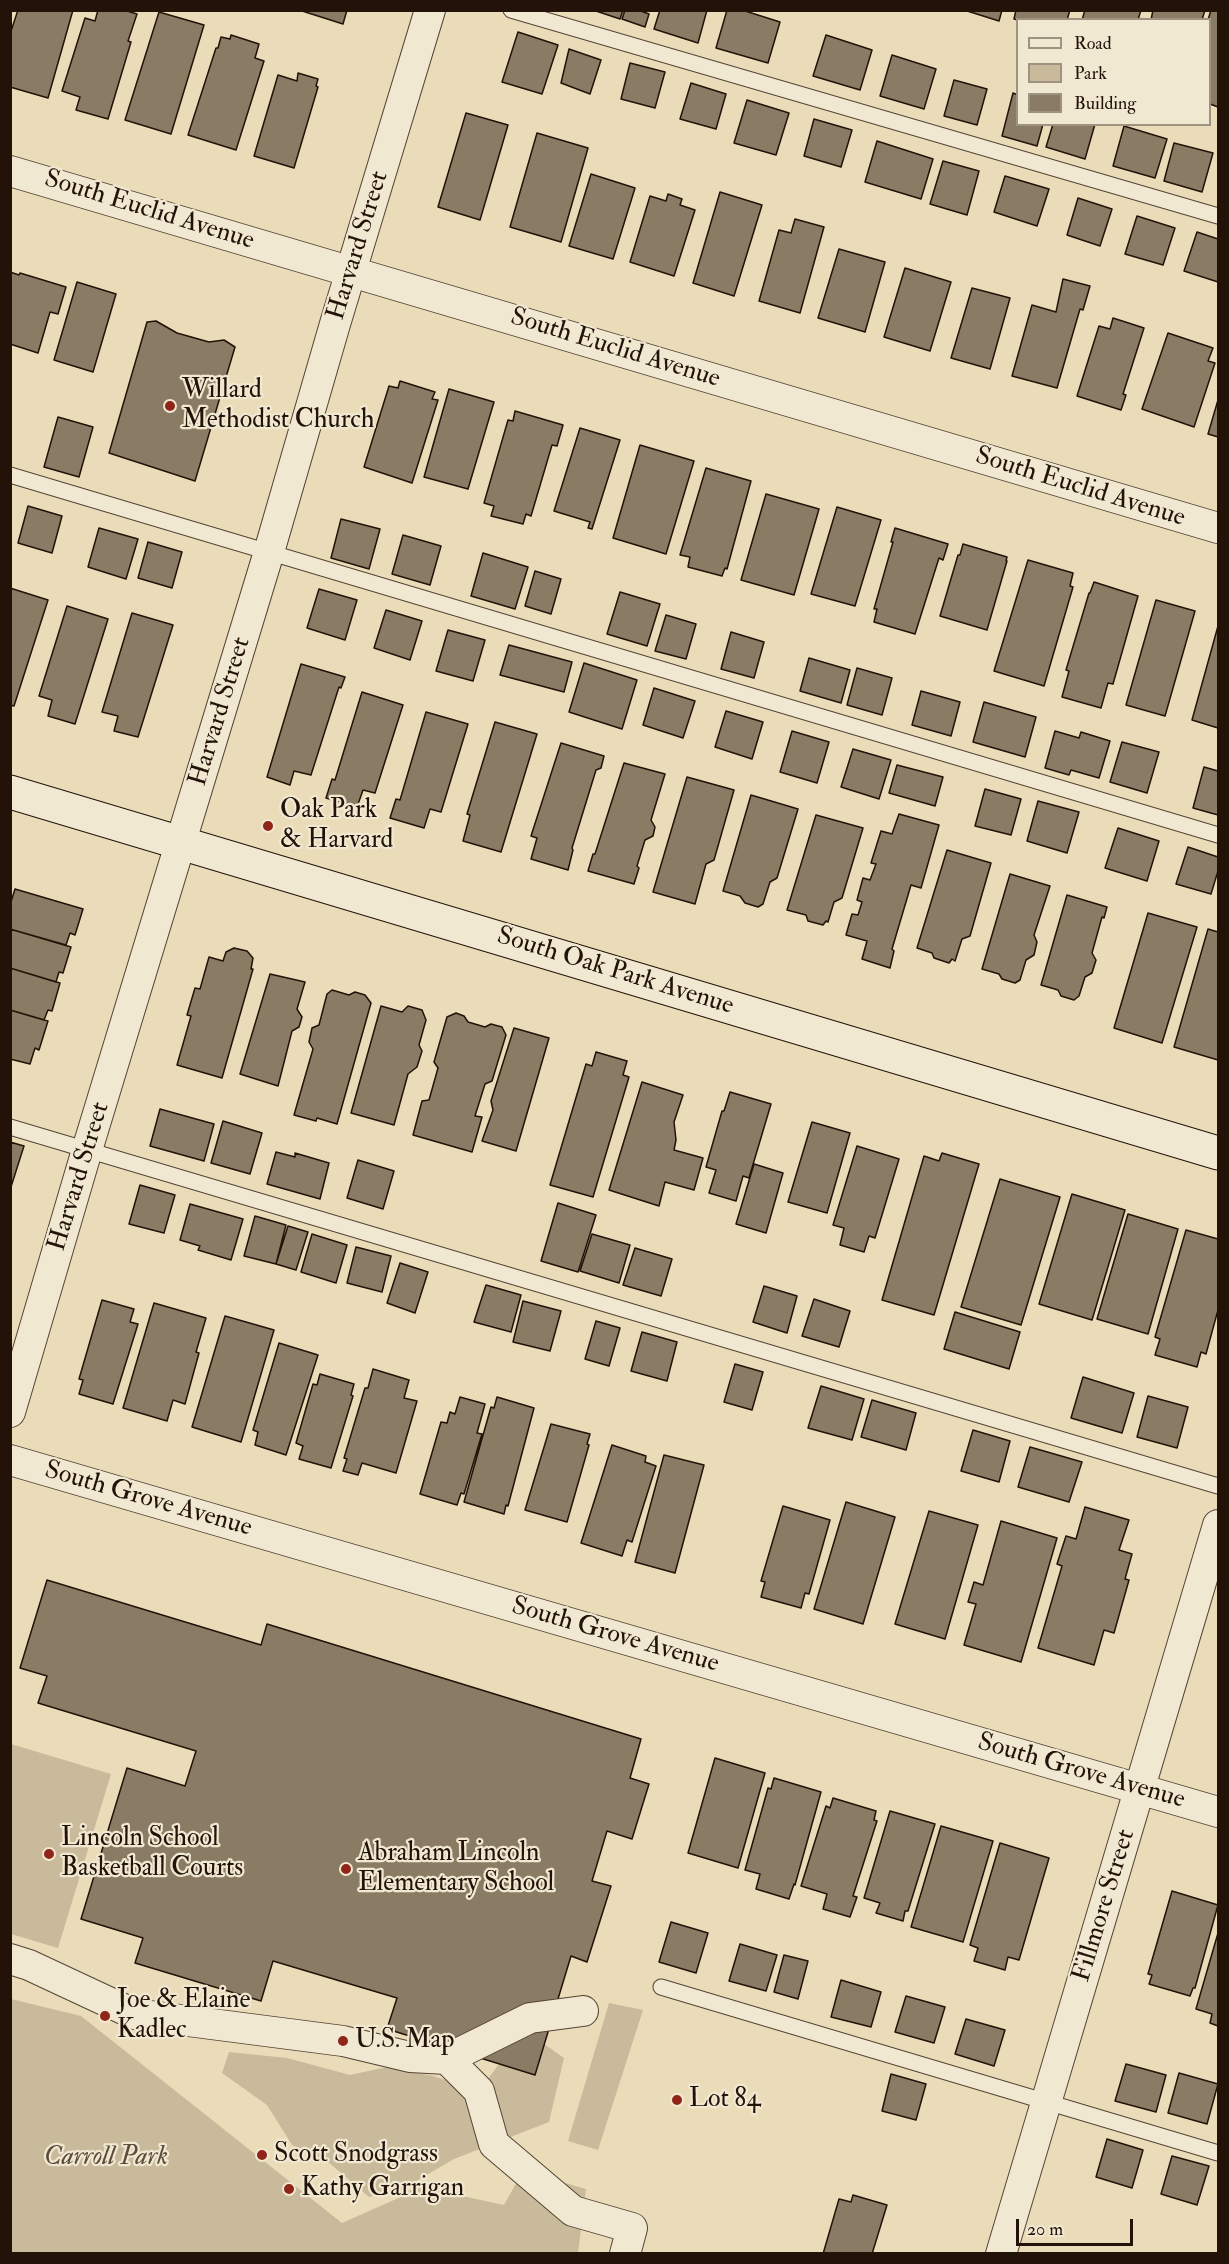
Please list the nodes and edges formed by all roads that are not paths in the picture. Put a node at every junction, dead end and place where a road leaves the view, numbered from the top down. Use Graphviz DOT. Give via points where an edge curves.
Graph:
graph roads {
  1 [pos="430,10"];
  2 [pos="511,10"];
  3 [pos="10,171"];
  4 [pos="1218,216"];
  5 [pos="351,271"];
  6 [pos="10,475"];
  7 [pos="1218,528"];
  8 [pos="269,552"];
  9 [pos="10,792"];
  10 [pos="1218,835"];
  11 [pos="181,842"];
  12 [pos="10,1127"];
  13 [pos="87,1150"];
  14 [pos="1218,1153"];
  15 [pos="10,1412"];
  16 [pos="10,1460"];
  17 [pos="1218,1486"];
  18 [pos="1218,1525"];
  19 [pos="1139,1789"];
  20 [pos="1218,1812"];
  21 [pos="10,1959"];
  22 [pos="661,1988"];
  23 [pos="583,2011"];
  24 [pos="447,2059"];
  25 [pos="1046,2102"];
  26 [pos="1218,2153"];
  27 [pos="628,2241"];
  28 [pos="1001,2253"];
  1 -- 5 [label="street, Harvard Street"];
  2 -- 4 [label="lane"];
  3 -- 5 [label="street, South Euclid Avenue"];
  5 -- 7 [label="street, South Euclid Avenue"];
  5 -- 8 [label="street, Harvard Street"];
  6 -- 8 [label="lane"];
  8 -- 10 [label="lane"];
  8 -- 11 [label="street, Harvard Street"];
  9 -- 11 [label="street, South Oak Park Avenue"];
  11 -- 13 [label="street, Harvard Street"];
  11 -- 14 [label="street, South Oak Park Avenue"];
  12 -- 13 [label="lane"];
  13 -- 15 [label="street, Harvard Street"];
  13 -- 17 [label="lane"];
  16 -- 19 [label="street, South Grove Avenue"];
  18 -- 19 [label="street, Fillmore Street"];
  19 -- 20 [label="street, South Grove Avenue"];
  19 -- 25 [label="street, Fillmore Street"];
  21 -- 24 [label="street" via="134,2014 343,2041 410,2057"];
  22 -- 25 [label="lane"];
  23 -- 24 [label="street" via="530,2018"];
  24 -- 27 [label="street" via="479,2091 494,2144 573,2211"];
  25 -- 26 [label="lane"];
  25 -- 28 [label="street, Fillmore Street"];
}
